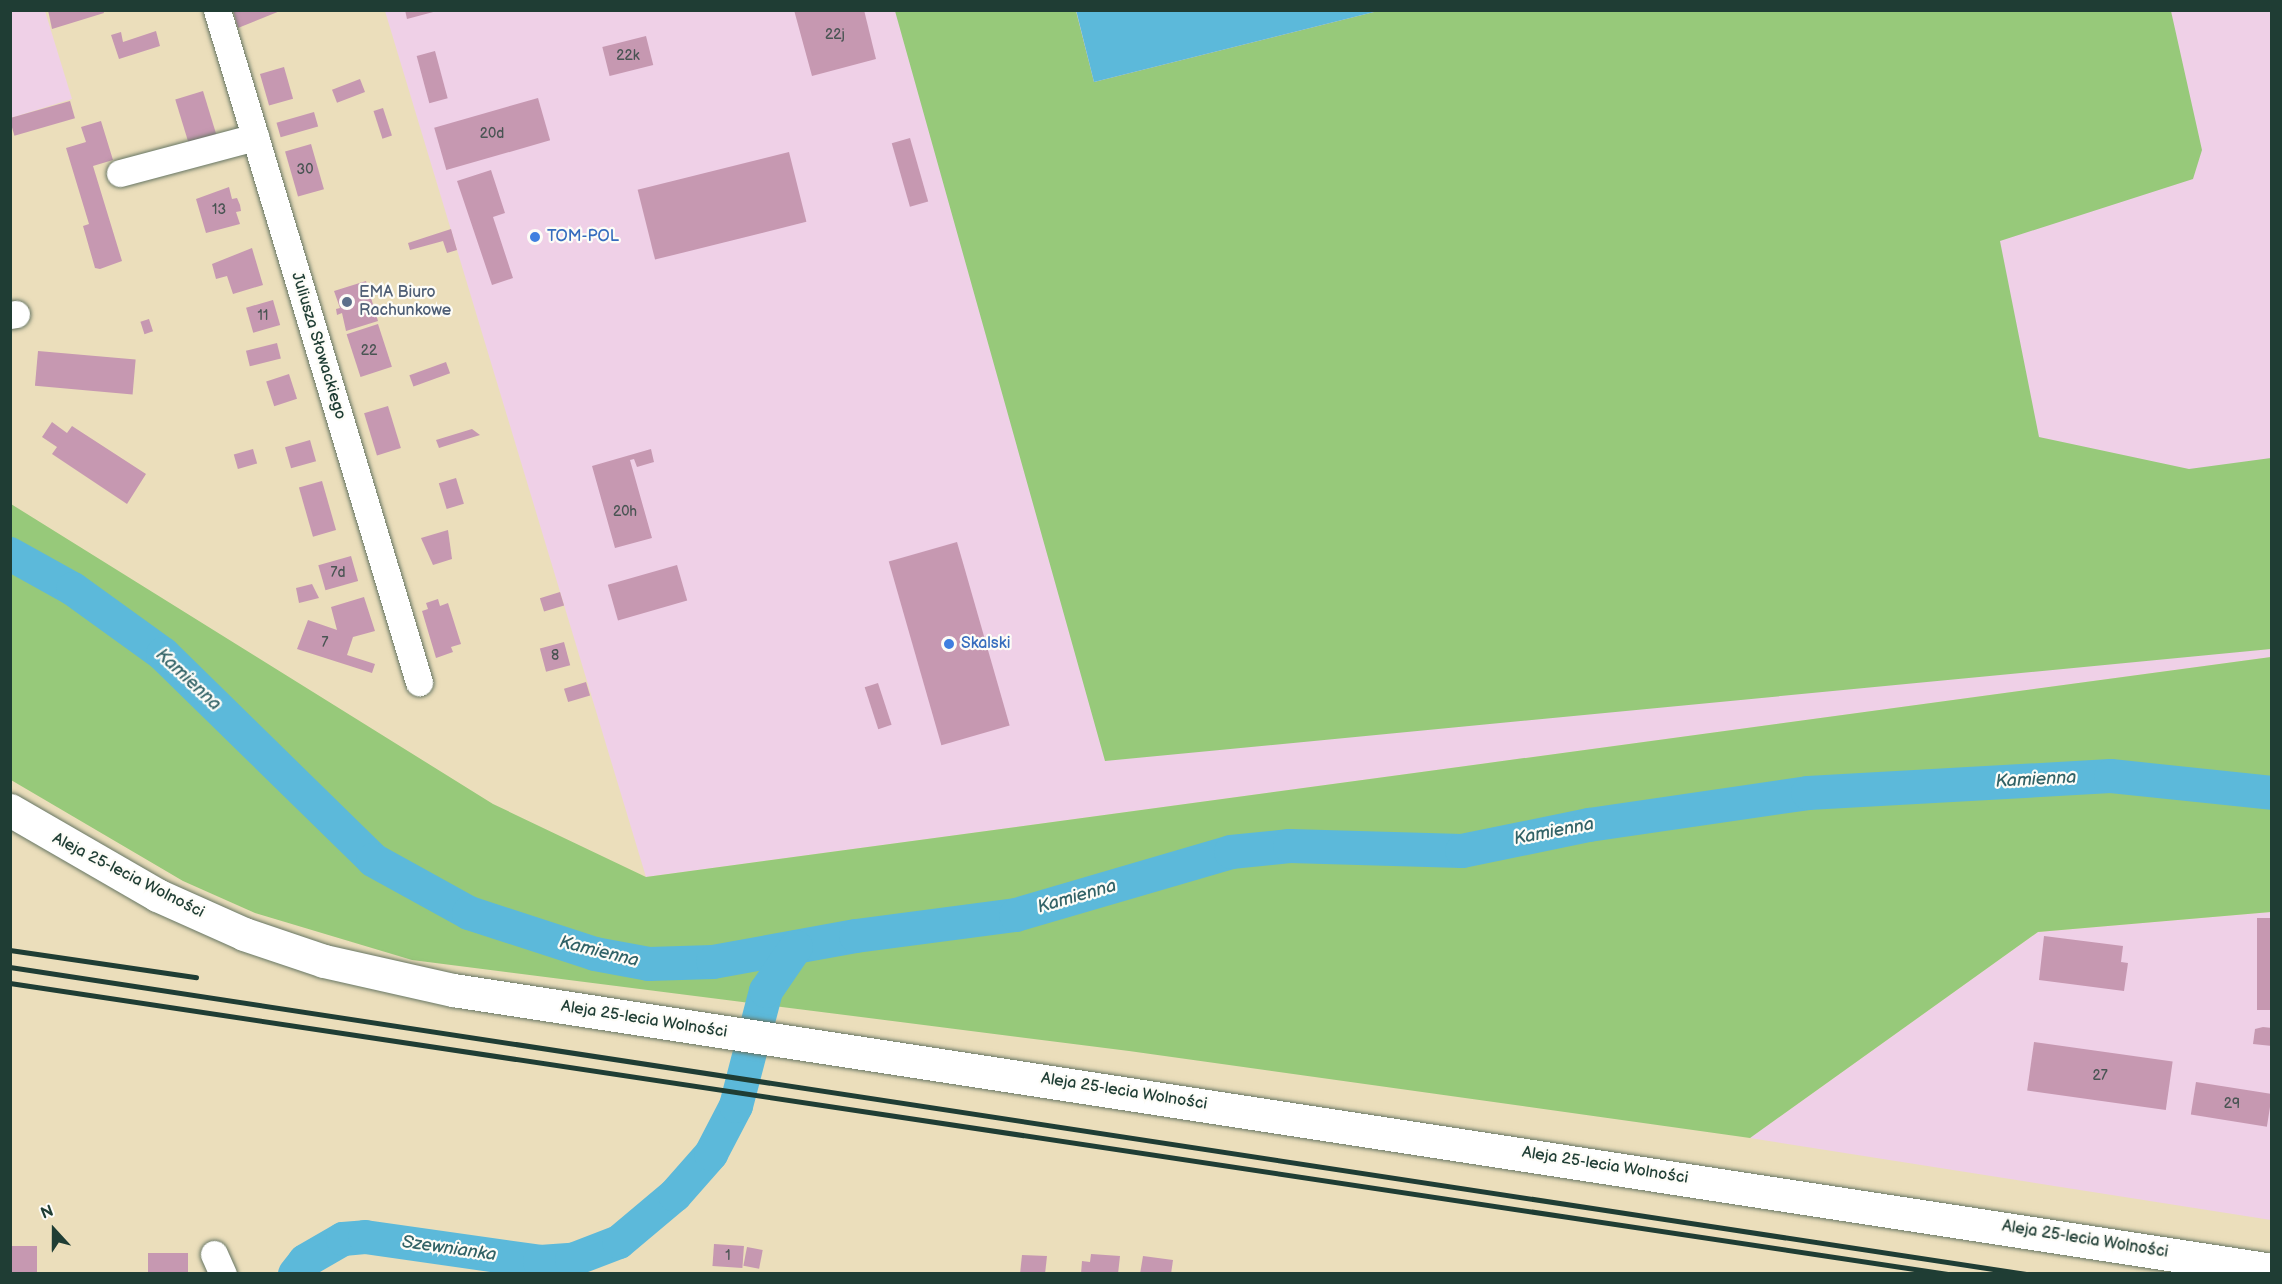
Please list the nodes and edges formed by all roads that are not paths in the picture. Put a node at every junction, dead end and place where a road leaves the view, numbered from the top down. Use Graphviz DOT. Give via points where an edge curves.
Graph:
graph roads {
  1 [pos="217,10"];
  2 [pos="255,137"];
  3 [pos="120,173"];
  4 [pos="419,682"];
  5 [pos="10,810"];
  6 [pos="2271,1270"];
  1 -- 2 [label="street, Juliusza Słowackiego"];
  2 -- 3 [label="street"];
  2 -- 4 [label="street, Juliusza Słowackiego"];
  5 -- 6 [label="main road, Aleja 25-lecia Wolności" via="157,895 244,934 324,962 453,990"];
}
